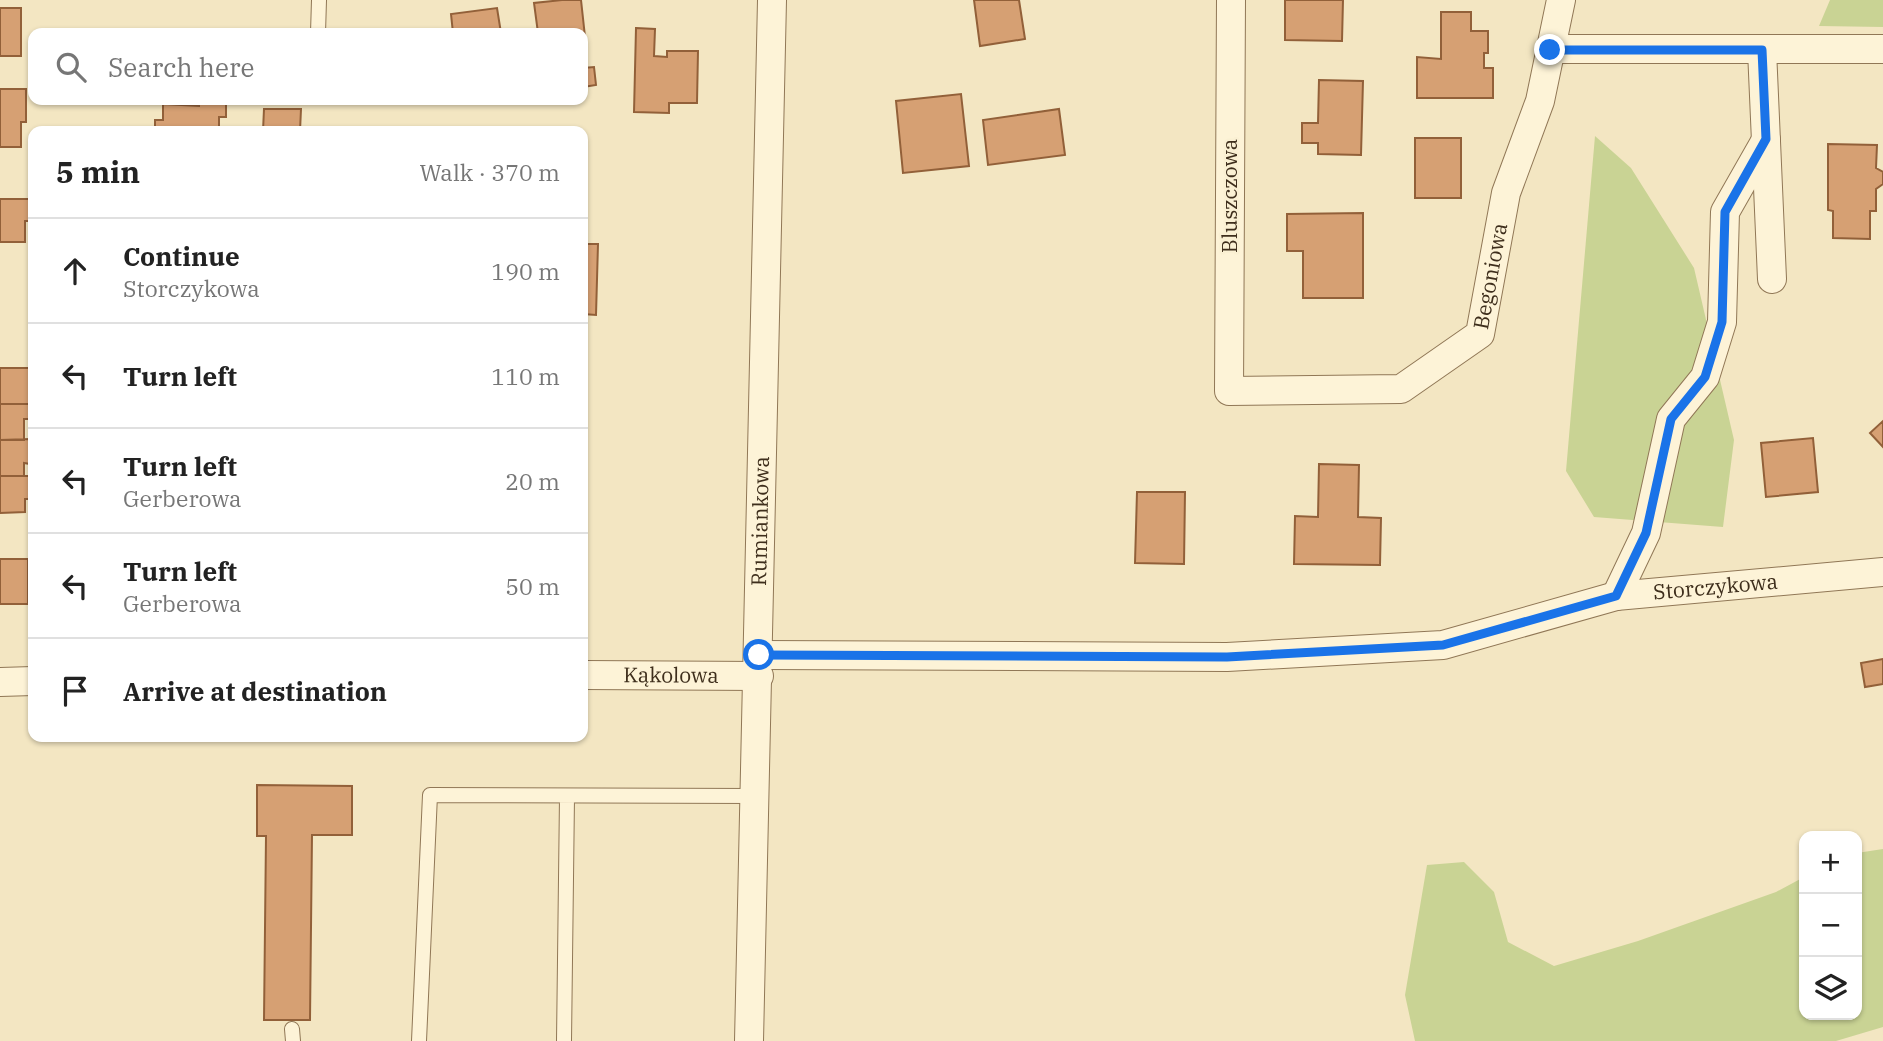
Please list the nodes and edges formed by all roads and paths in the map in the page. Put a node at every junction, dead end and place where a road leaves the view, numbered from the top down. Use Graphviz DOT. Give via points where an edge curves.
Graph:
graph roads {
  1 [pos="319,0"];
  2 [pos="772,0"];
  3 [pos="1231,0"];
  4 [pos="1561,0"];
  5 [pos="318,28"];
  6 [pos="1883,49"];
  7 [pos="1550,50"];
  8 [pos="1762,50"];
  9 [pos="1766,139"];
  10 [pos="1772,279"];
  11 [pos="1229,391"];
  12 [pos="1883,572"];
  13 [pos="1616,596"];
  14 [pos="759,665"];
  15 [pos="588,676"];
  16 [pos="0,681"];
  17 [pos="28,681"];
  18 [pos="755,796"];
  19 [pos="567,797"];
  20 [pos="419,1041"];
  21 [pos="564,1041"];
  22 [pos="749,1041"];
  1 -- 5 [label="lane"];
  2 -- 14 [label="street, Rumiankowa"];
  3 -- 11 [label="street, Bluszczowa"];
  4 -- 7 [label="street, Begoniowa"];
  6 -- 8 [label="street"];
  7 -- 8 [label="street"];
  7 -- 11 [label="street, Begoniowa" via="1540,101 1506,193 1480,334 1401,389"];
  8 -- 9 [label="street"];
  9 -- 10 [label="street"];
  9 -- 13 [label="street" via="1725,212 1722,322 1705,377 1671,419 1646,533"];
  12 -- 13 [label="street, Storczykowa"];
  13 -- 14 [label="street, Storczykowa" via="1443,645 1227,657"];
  14 -- 15 [label="street, Kąkolowa"];
  14 -- 18 [label="street, Rumiankowa"];
  16 -- 17 [label="street"];
  18 -- 19 [label="lane"];
  18 -- 22 [label="street, Rumiankowa"];
  19 -- 20 [label="lane" via="430,795"];
  19 -- 21 [label="lane"];
}
